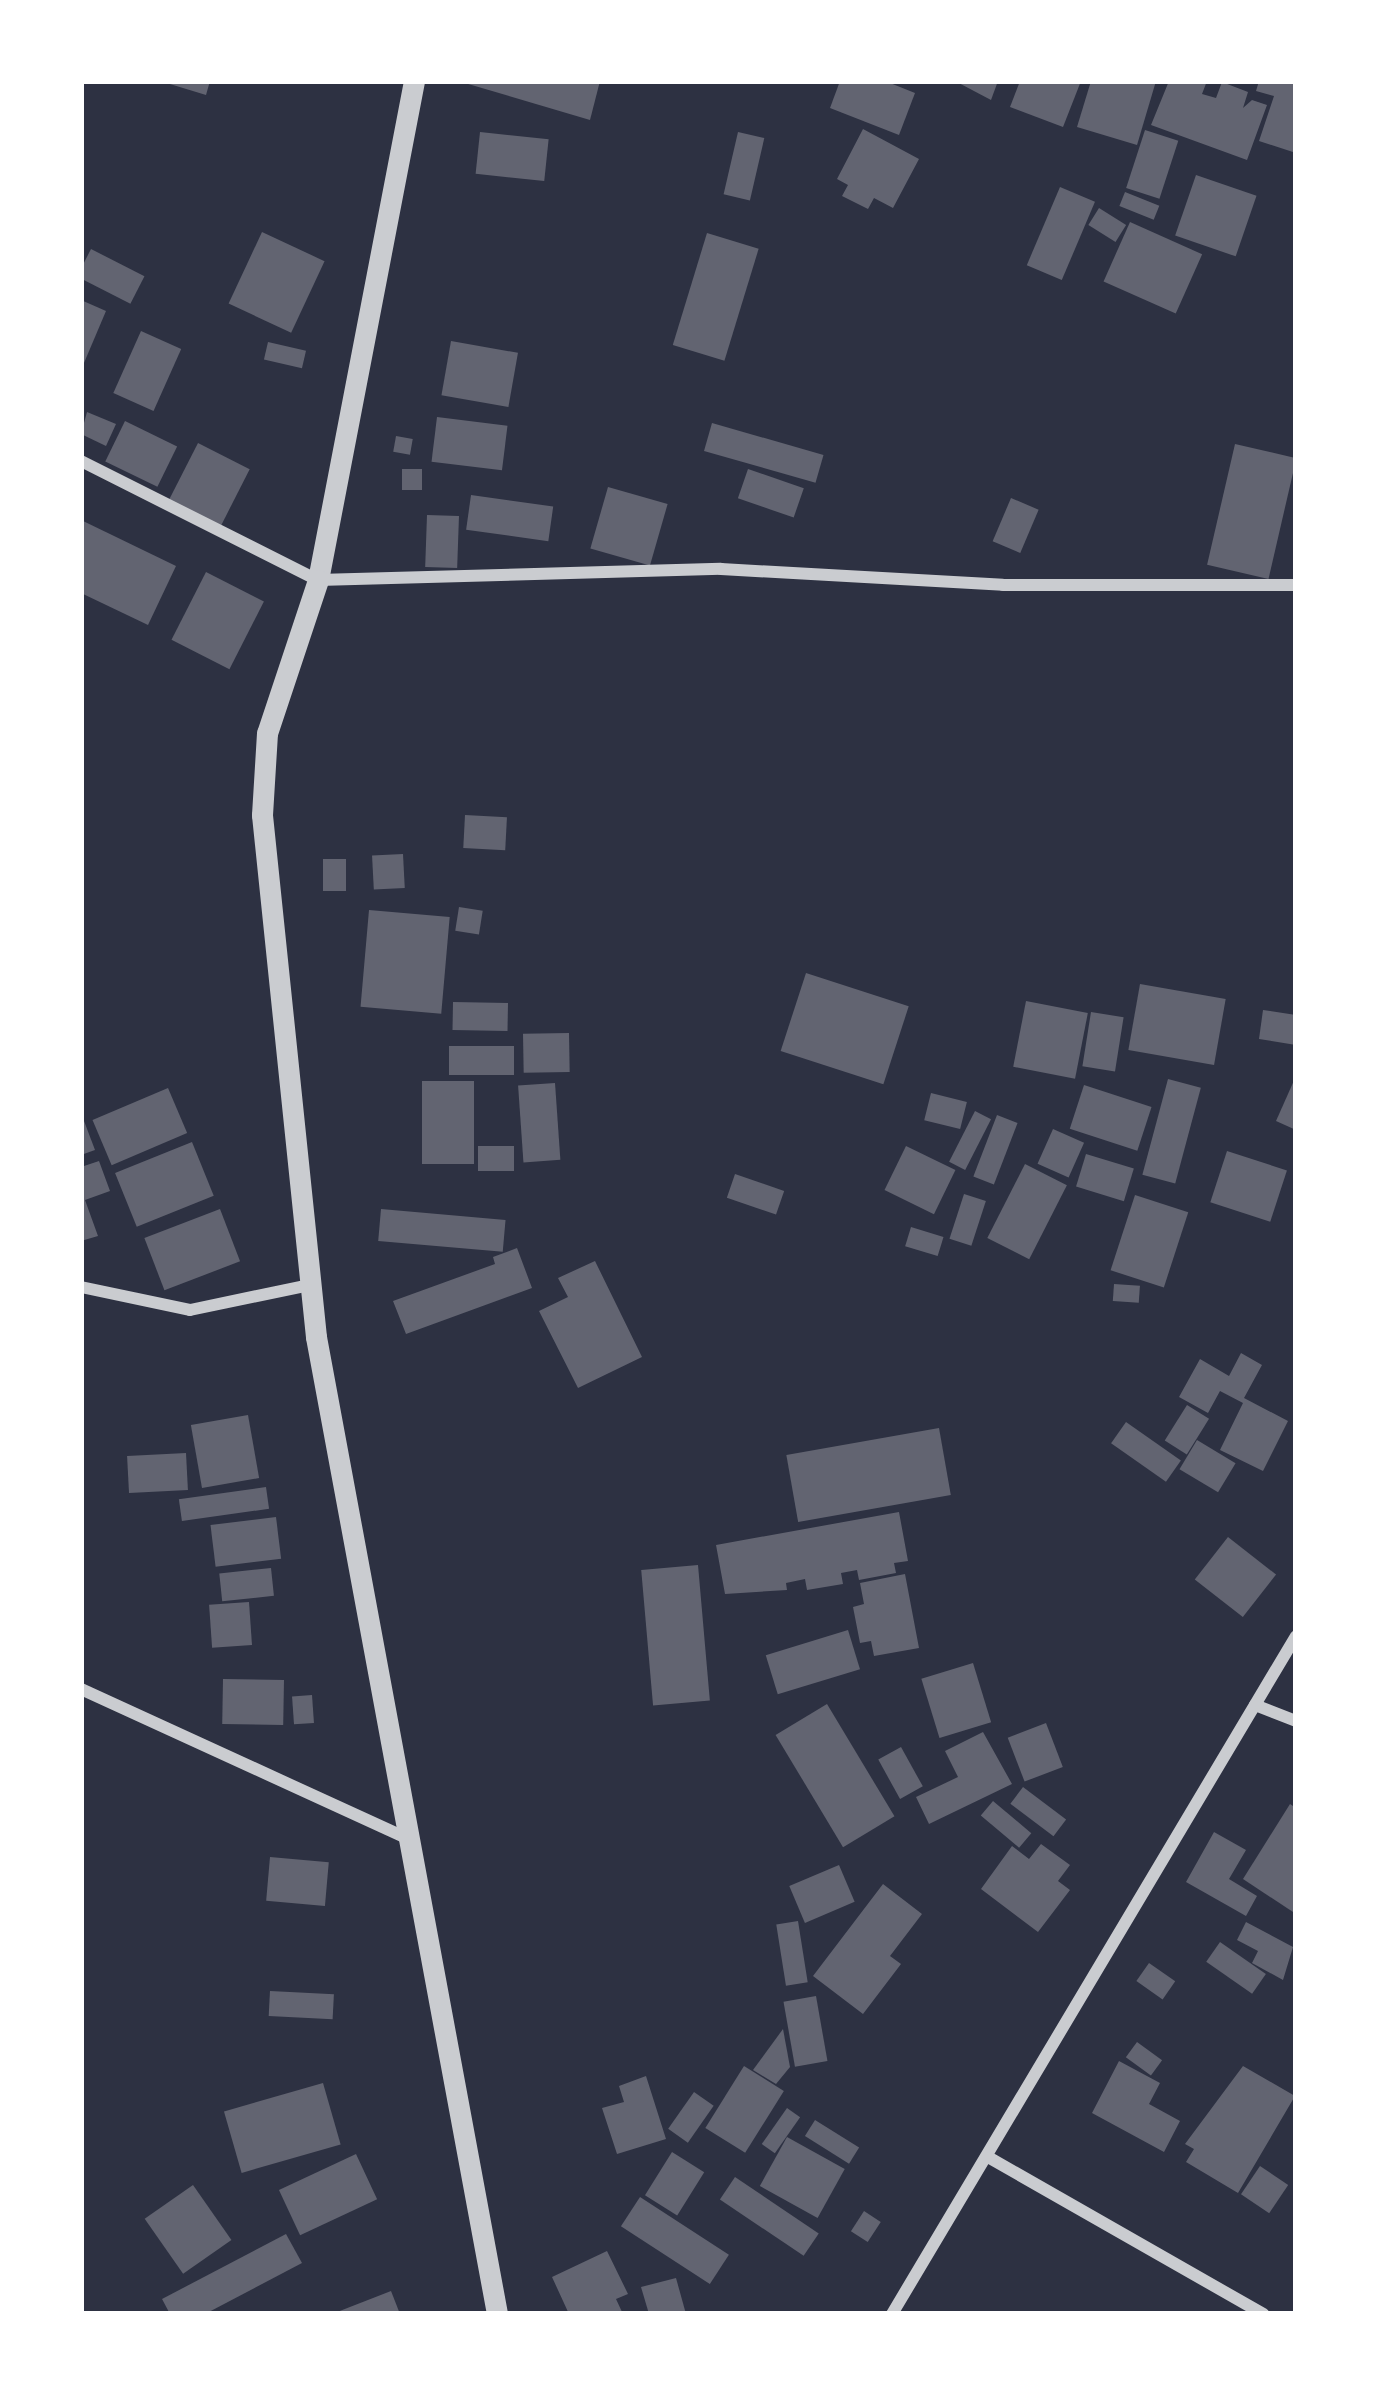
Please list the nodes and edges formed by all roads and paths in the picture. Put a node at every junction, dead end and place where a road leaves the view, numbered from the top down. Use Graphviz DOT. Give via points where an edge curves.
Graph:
graph roads {
  1 [pos="414,81"];
  2 [pos="81,461"];
  3 [pos="318,580"];
  4 [pos="1296,585"];
  5 [pos="310,1285"];
  6 [pos="81,1287"];
  7 [pos="1296,1636"];
  8 [pos="81,1689"];
  9 [pos="1255,1705"];
  10 [pos="1296,1721"];
  11 [pos="404,1837"];
  12 [pos="988,2157"];
  13 [pos="497,2314"];
  14 [pos="892,2314"];
  15 [pos="1263,2314"];
  1 -- 3 [label="street"];
  2 -- 3 [label="street"];
  3 -- 4 [label="street" via="722,568 1003,585"];
  3 -- 5 [label="street" via="267,733 262,814"];
  5 -- 6 [label="street" via="190,1310"];
  5 -- 11 [label="street"];
  7 -- 9 [label="street"];
  8 -- 11 [label="street"];
  9 -- 10 [label="street"];
  9 -- 12 [label="street"];
  11 -- 13 [label="street"];
  12 -- 14 [label="street"];
  12 -- 15 [label="street"];
}
